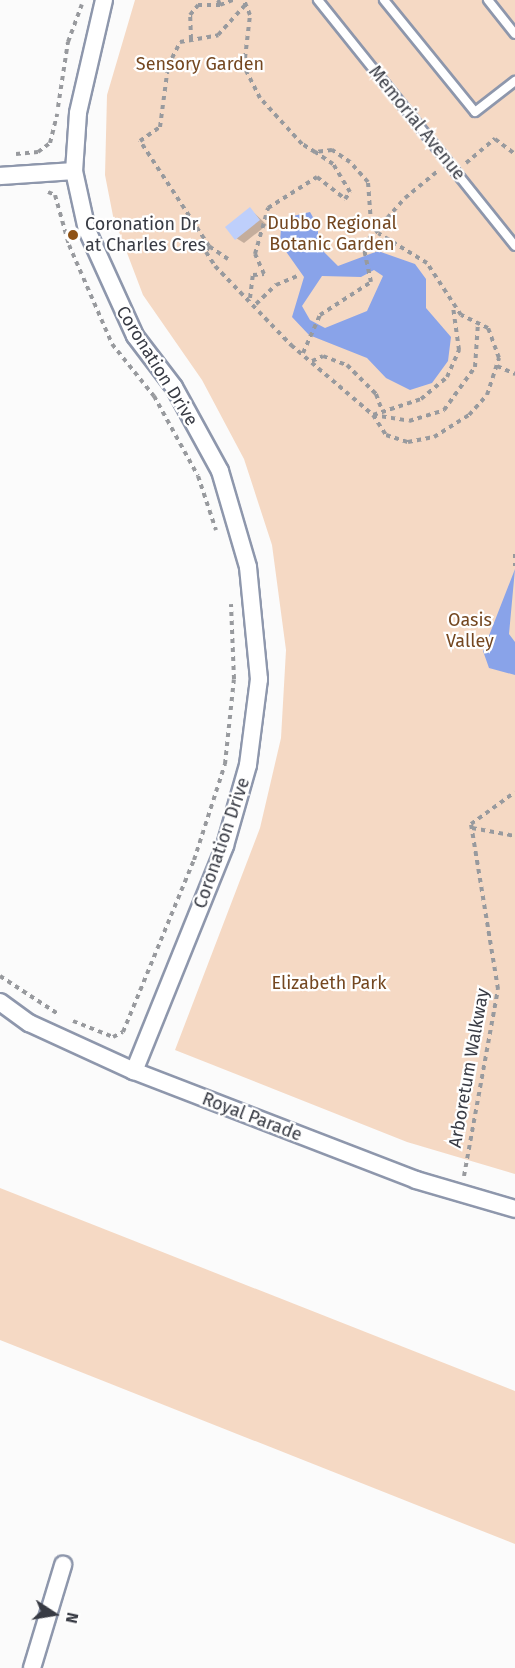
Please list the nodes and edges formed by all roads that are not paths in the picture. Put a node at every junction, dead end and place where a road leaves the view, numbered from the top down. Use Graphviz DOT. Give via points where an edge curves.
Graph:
graph roads {
  1 [pos="104,0"];
  2 [pos="318,0"];
  3 [pos="384,0"];
  4 [pos="488,0"];
  5 [pos="515,34"];
  6 [pos="515,81"];
  7 [pos="74,171"];
  8 [pos="0,176"];
  9 [pos="515,246"];
  10 [pos="0,1002"];
  11 [pos="134,1071"];
  12 [pos="515,1209"];
  13 [pos="63,1565"];
  14 [pos="32,1668"];
  1 -- 7 [label="street, Coronation Drive" via="82,80"];
  2 -- 9 [label="lane, Memorial Avenue"];
  3 -- 6 [label="lane" via="475,112"];
  4 -- 5 [label="lane"];
  7 -- 8 [label="street"];
  7 -- 11 [label="street, Coronation Drive" via="87,231 107,280 219,471 248,567 259,679 248,765 225,846"];
  10 -- 11 [label="street, Royal Parade" via="29,1023"];
  11 -- 12 [label="street, Royal Parade" via="460,1194"];
  13 -- 14 [label="street"];
}
